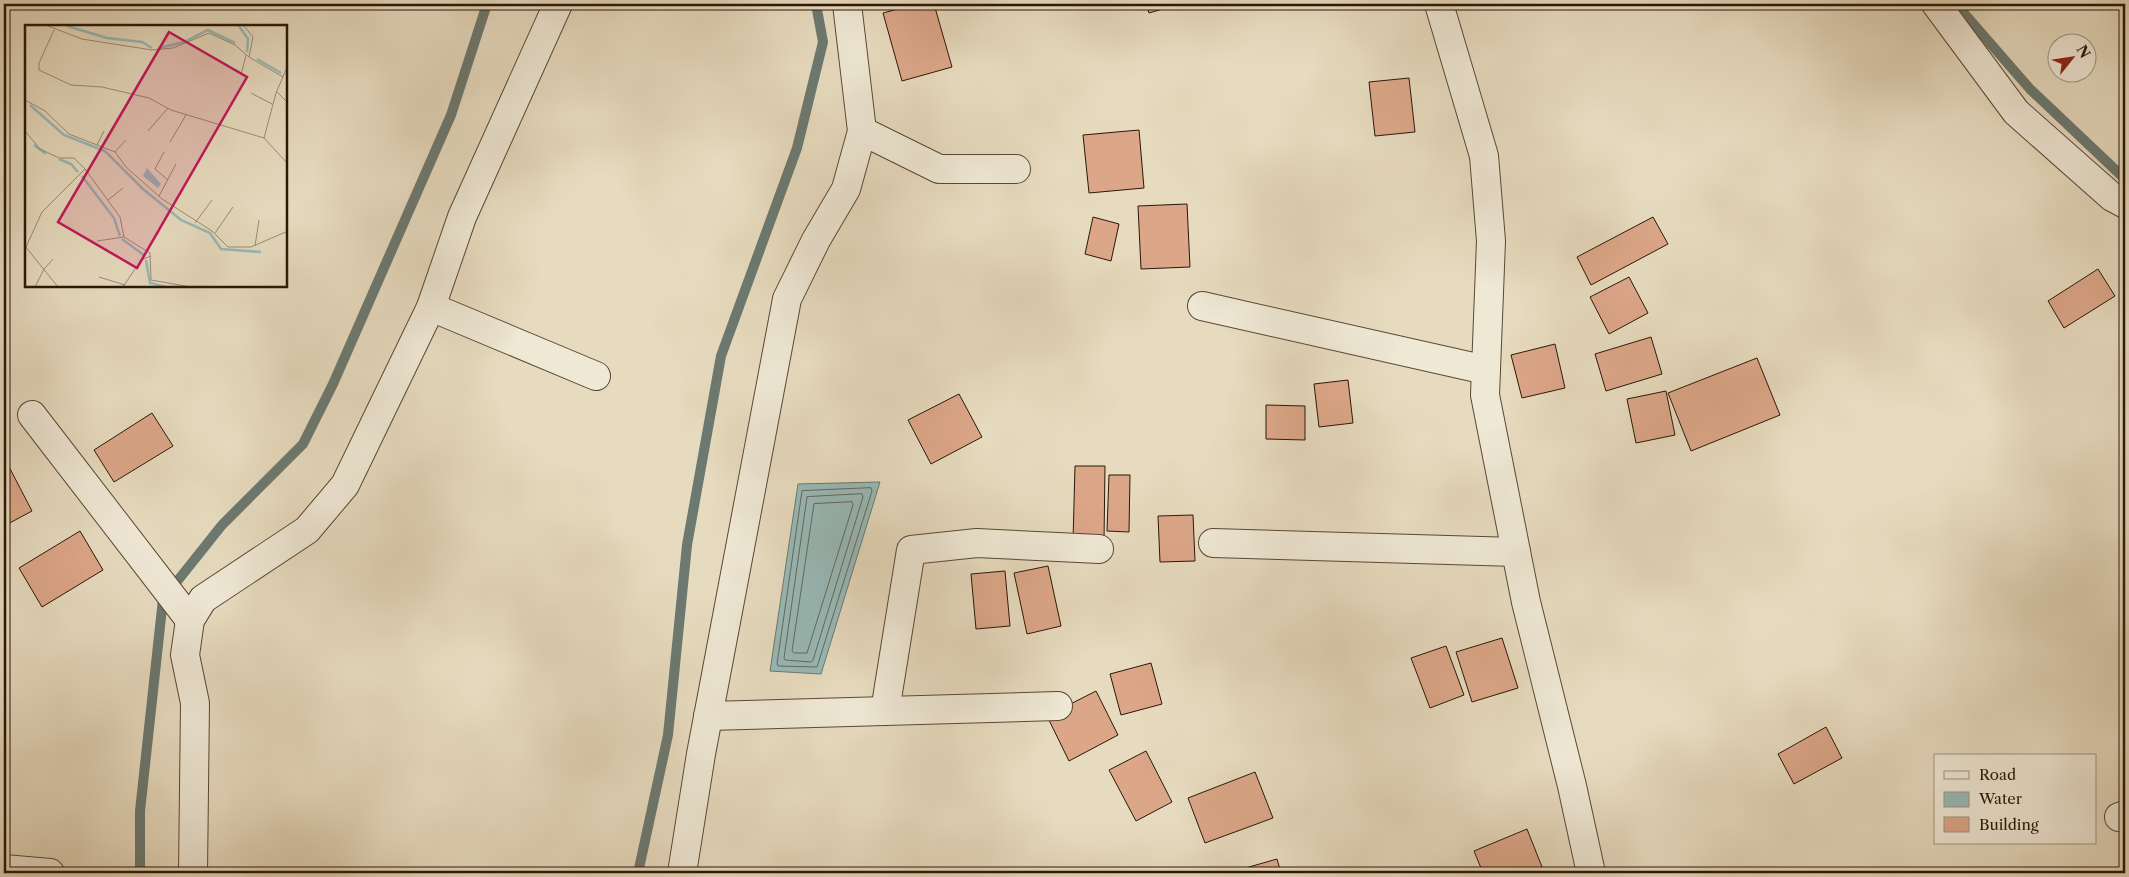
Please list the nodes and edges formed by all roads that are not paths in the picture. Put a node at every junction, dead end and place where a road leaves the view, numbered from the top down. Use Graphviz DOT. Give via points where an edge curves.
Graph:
graph roads {
  1 [pos="558,4"];
  2 [pos="846,4"];
  3 [pos="1439,4"];
  4 [pos="1936,4"];
  5 [pos="862,131"];
  6 [pos="1016,169"];
  7 [pos="2125,204"];
  8 [pos="1202,306"];
  9 [pos="431,307"];
  10 [pos="1486,370"];
  11 [pos="596,376"];
  12 [pos="32,415"];
  13 [pos="1213,543"];
  14 [pos="1099,549"];
  15 [pos="1516,552"];
  16 [pos="190,620"];
  17 [pos="1058,706"];
  18 [pos="885,710"];
  19 [pos="708,716"];
  20 [pos="4,869"];
  21 [pos="50,873"];
  22 [pos="193,873"];
  23 [pos="682,873"];
  24 [pos="1591,873"];
  1 -- 9 [label="street" via="462,216"];
  2 -- 5 [label="street"];
  3 -- 10 [label="street" via="1484,156 1491,241"];
  4 -- 7 [label="street" via="2016,112 2112,197"];
  5 -- 6 [label="street" via="939,170"];
  5 -- 19 [label="street" via="846,189 816,240 787,300"];
  8 -- 10 [label="street"];
  9 -- 11 [label="street"];
  9 -- 16 [label="street" via="346,485 307,530 202,599"];
  10 -- 15 [label="street" via="1485,395"];
  12 -- 16 [label="street"];
  13 -- 15 [label="street"];
  14 -- 18 [label="street" via="977,543 912,550"];
  15 -- 24 [label="street"];
  16 -- 22 [label="street" via="185,655 195,703"];
  17 -- 18 [label="street"];
  18 -- 19 [label="street"];
  19 -- 23 [label="street"];
  20 -- 21 [label="street"];
}
